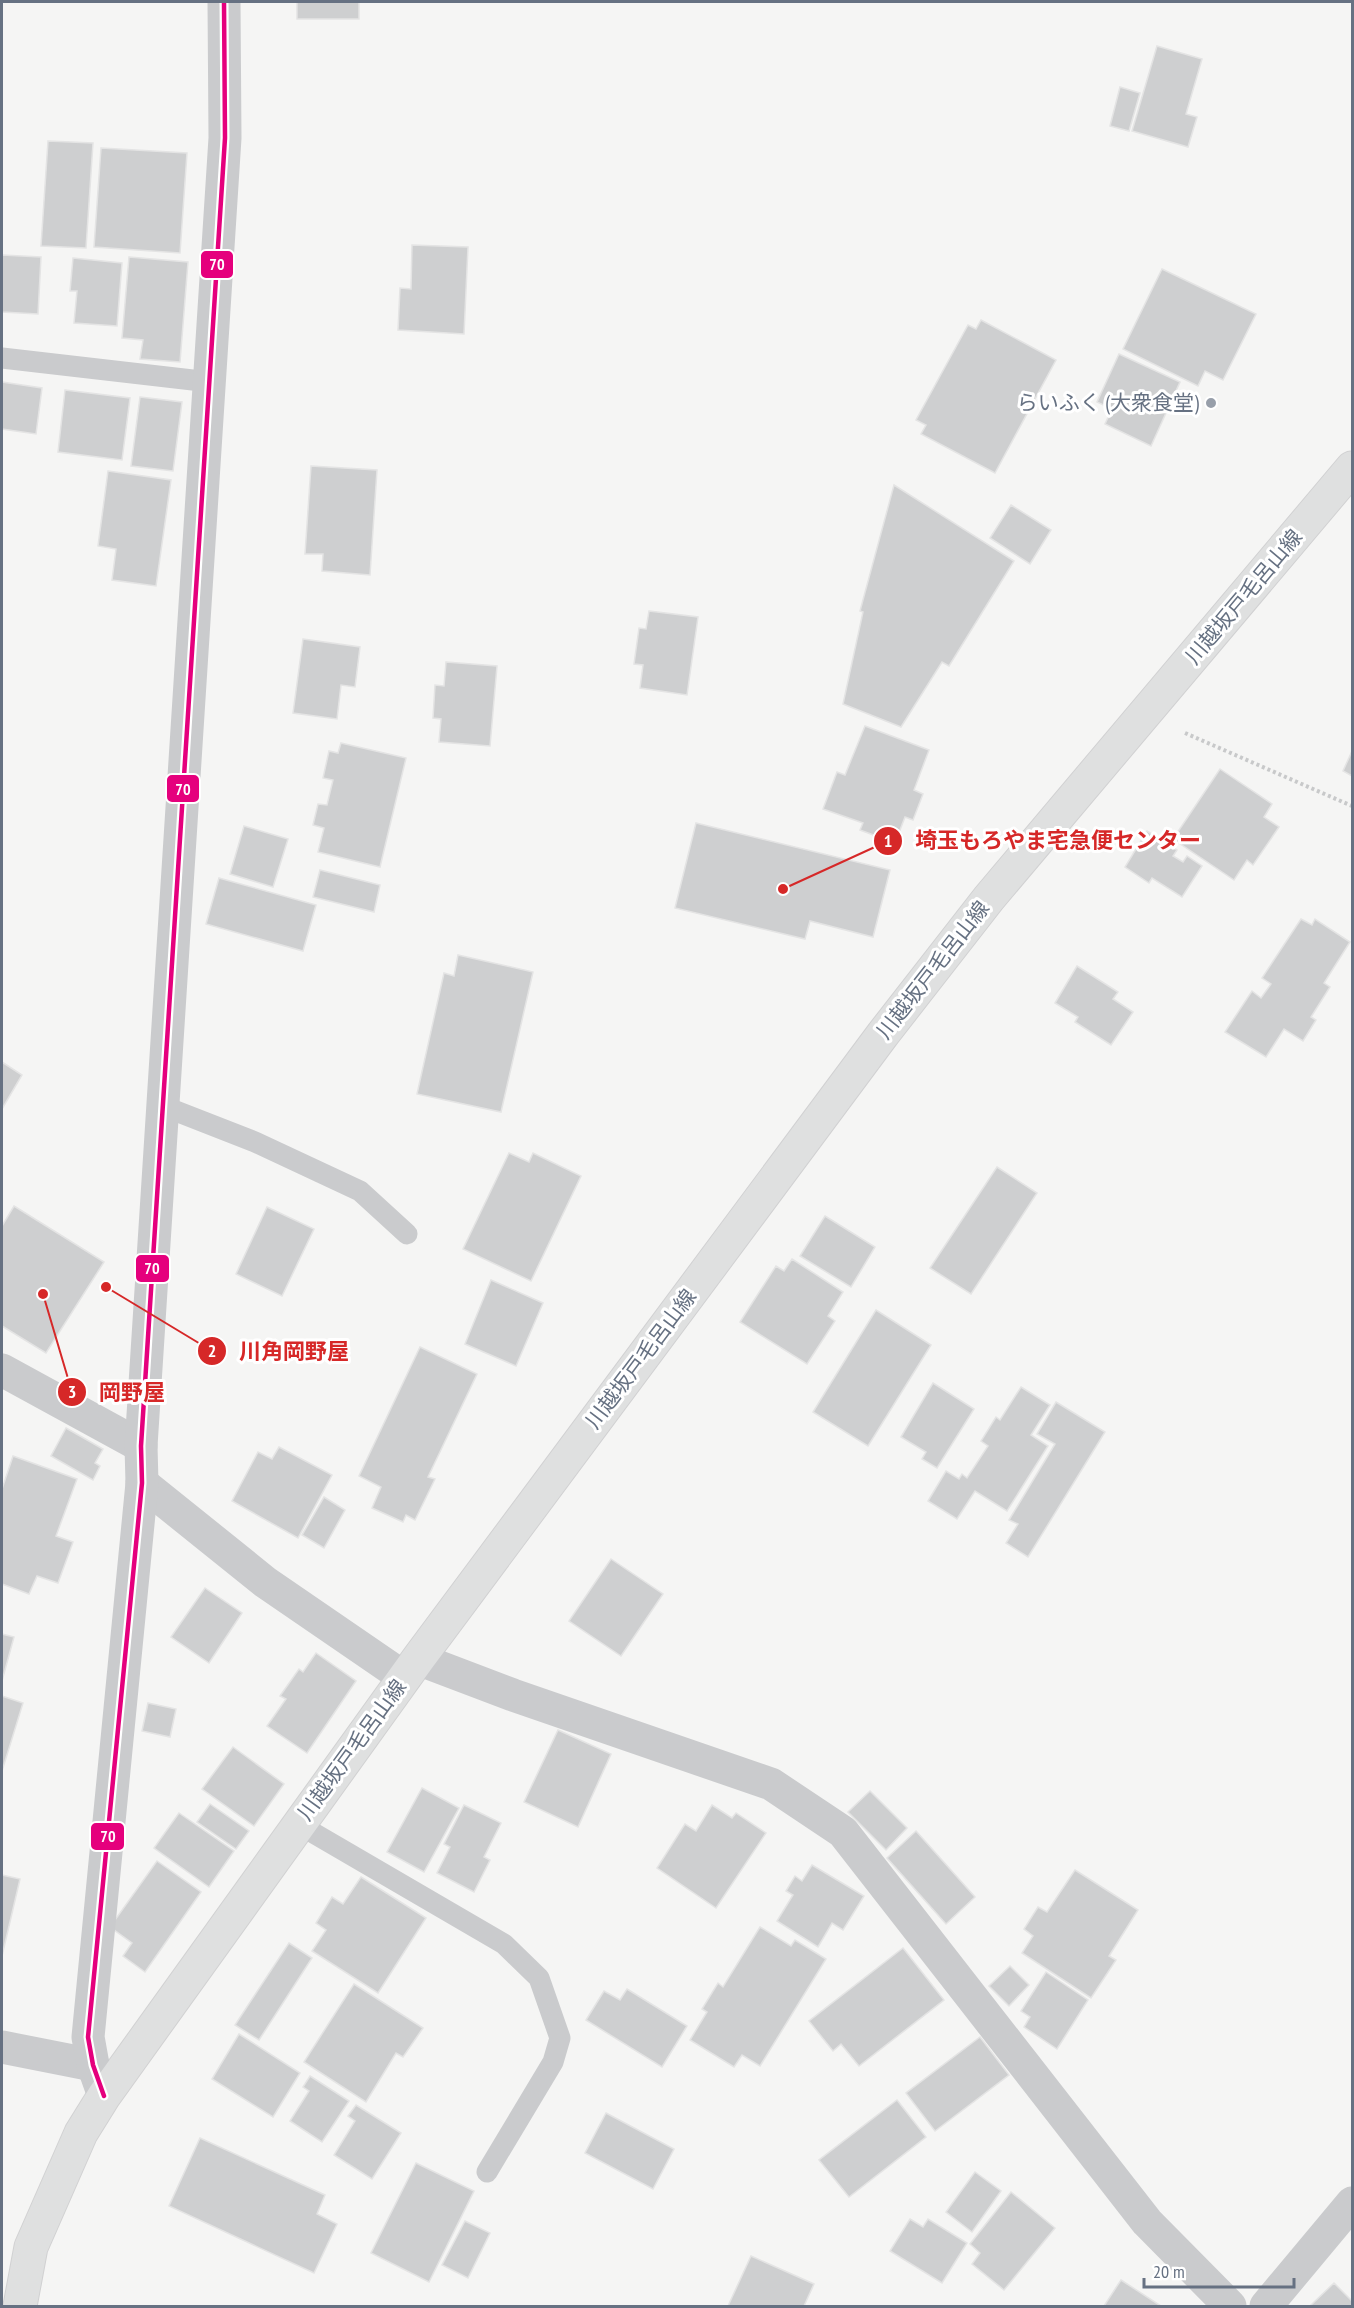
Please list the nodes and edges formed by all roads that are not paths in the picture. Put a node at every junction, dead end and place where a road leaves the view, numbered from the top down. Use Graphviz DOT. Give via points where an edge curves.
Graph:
graph roads {
  1 [pos="224,2"];
  2 [pos="2,357"];
  3 [pos="210,382"];
  4 [pos="1353,468"];
  5 [pos="163,1106"];
  6 [pos="407,1234"];
  7 [pos="2,1370"];
  8 [pos="141,1446"];
  9 [pos="142,1483"];
  10 [pos="412,1668"];
  11 [pos="298,1824"];
  12 [pos="2,2047"];
  13 [pos="93,2065"];
  14 [pos="104,2096"];
  15 [pos="487,2172"];
  16 [pos="1353,2203"];
  17 [pos="20,2307"];
  18 [pos="1230,2307"];
  19 [pos="1266,2307"];
  1 -- 3 [label="street" via="225,138"];
  2 -- 3 [label="lane"];
  3 -- 5 [label="street"];
  4 -- 10 [label="main road, 川越坂戸毛呂山線" via="989,898 883,1034"];
  5 -- 6 [label="lane" via="255,1142 360,1191"];
  5 -- 8 [label="street"];
  7 -- 8 [label="street"];
  8 -- 9 [label="street"];
  9 -- 10 [label="street" via="265,1582"];
  9 -- 13 [label="street" via="88,2037"];
  10 -- 11 [label="main road, 川越坂戸毛呂山線"];
  10 -- 18 [label="street" via="513,1695 771,1784 843,1832 1147,2222"];
  11 -- 14 [label="main road, 川越坂戸毛呂山線"];
  11 -- 15 [label="lane" via="504,1944 539,1978 560,2038 553,2062"];
  12 -- 13 [label="street"];
  13 -- 14 [label="street"];
  14 -- 17 [label="main road, 川越坂戸毛呂山線" via="81,2133 31,2247"];
  16 -- 19 [label="street"];
}
